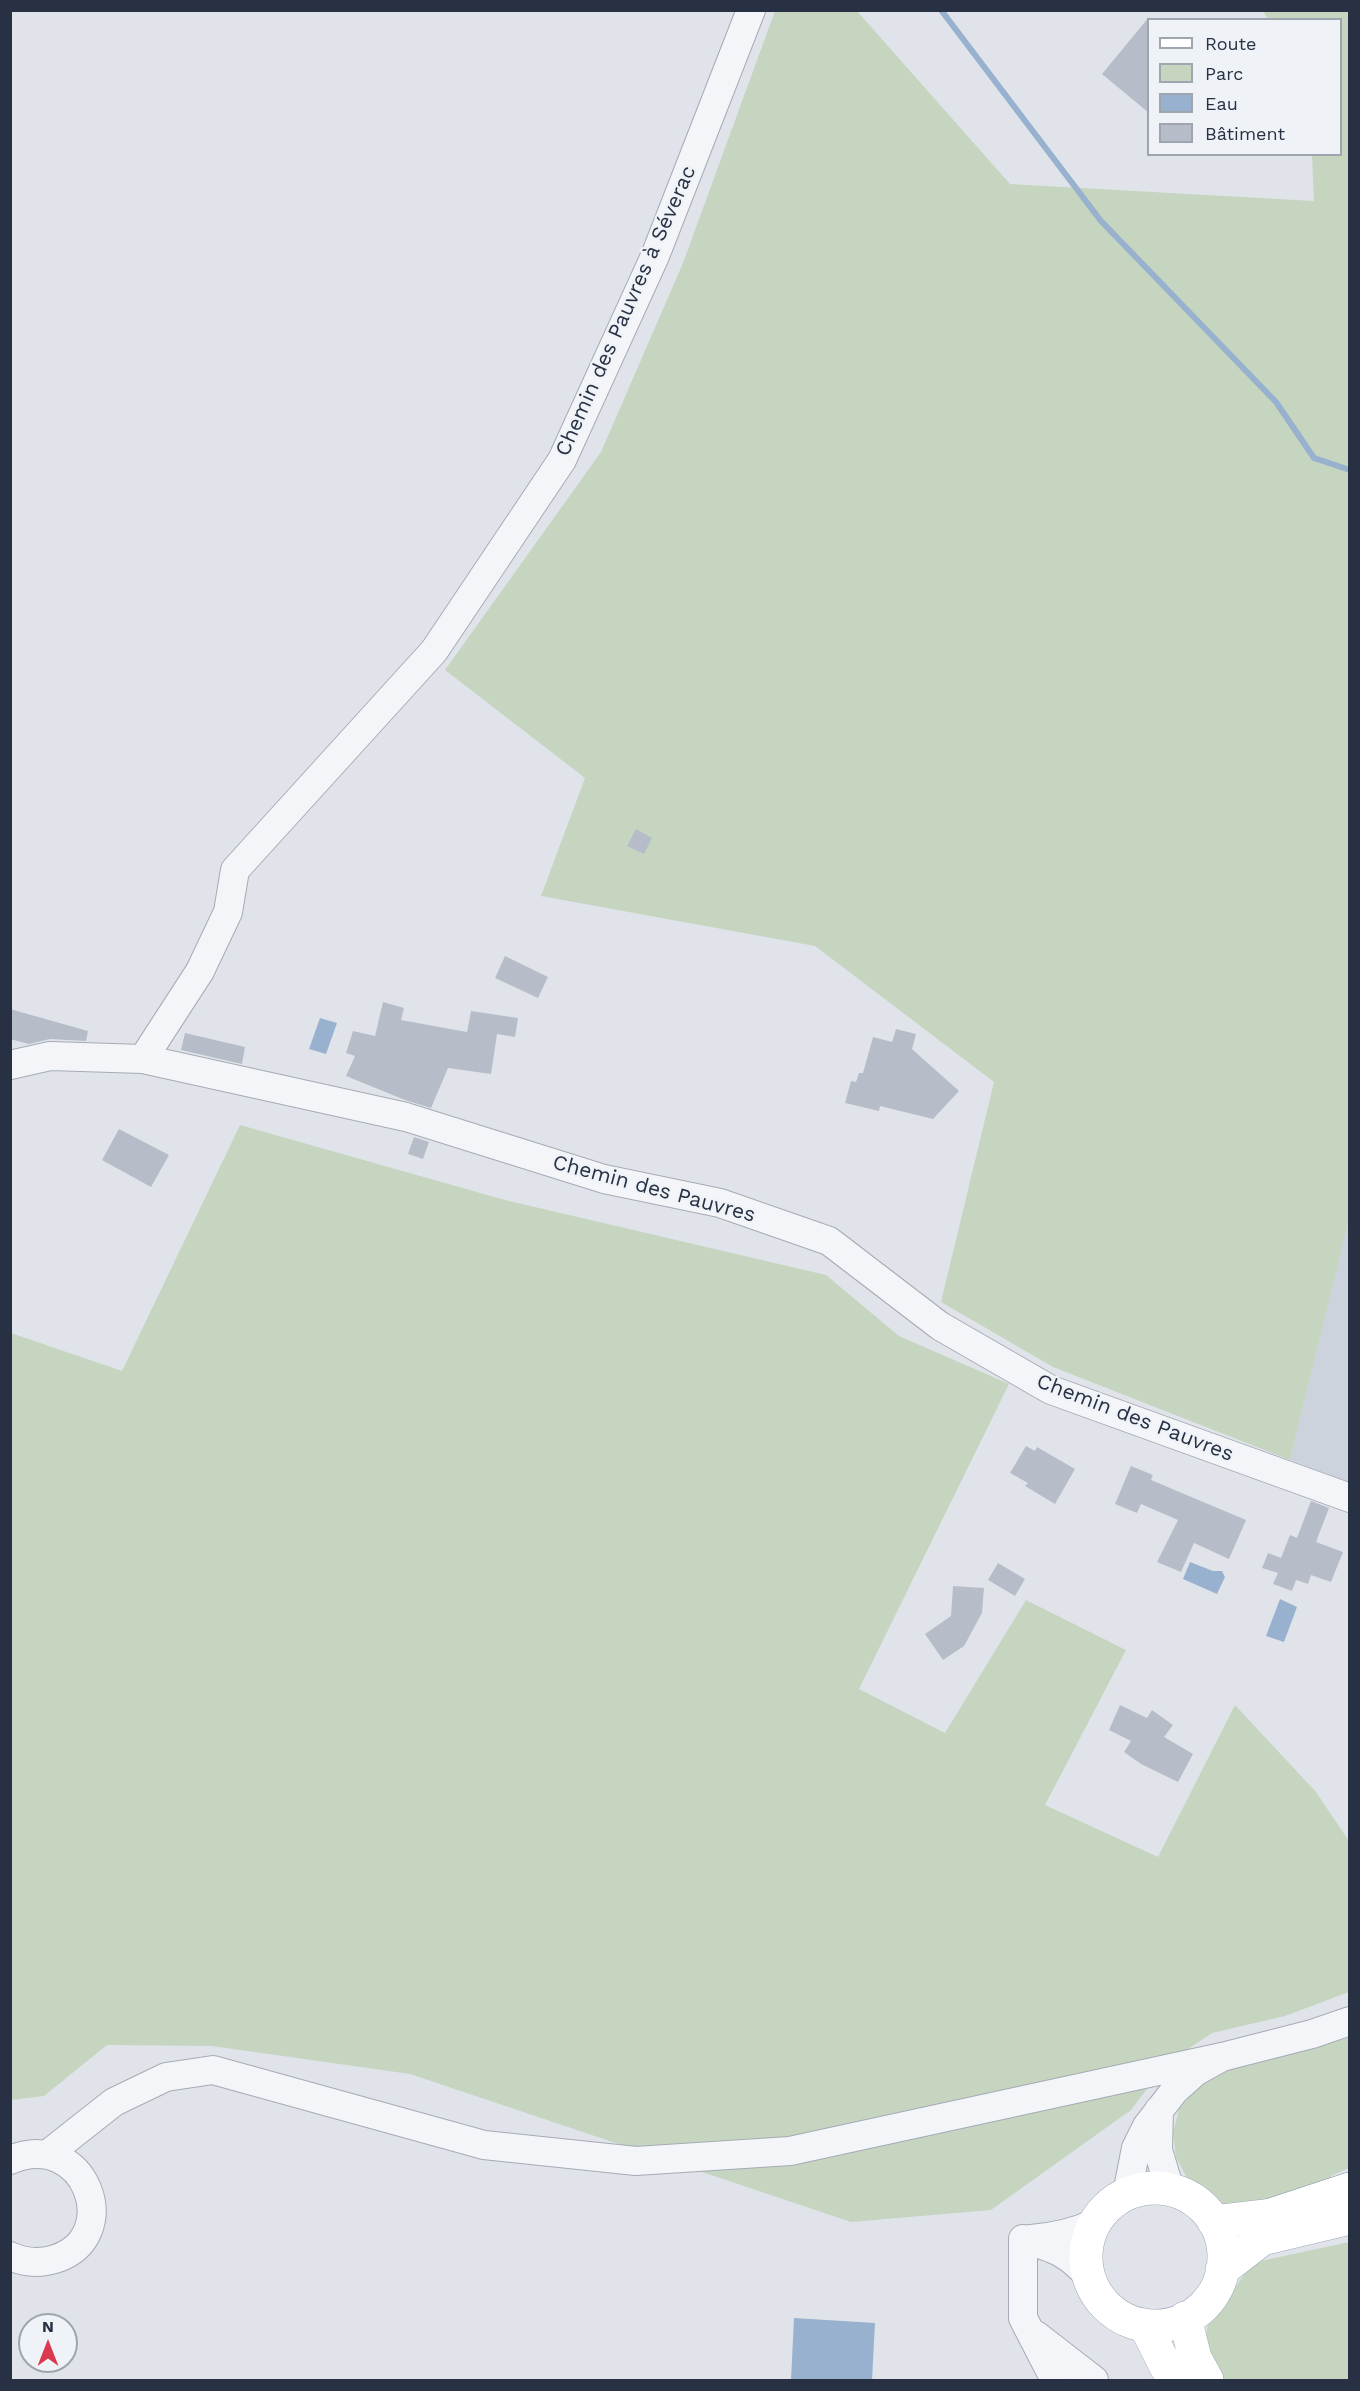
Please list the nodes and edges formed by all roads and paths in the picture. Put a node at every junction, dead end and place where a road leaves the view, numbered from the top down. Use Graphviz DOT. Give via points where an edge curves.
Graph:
graph roads {
  1 [pos="751,10"];
  2 [pos="143,1059"];
  3 [pos="10,1065"];
  4 [pos="1350,1498"];
  5 [pos="1350,2021"];
  6 [pos="1222,2057"];
  7 [pos="1159,2110"];
  8 [pos="99,2115"];
  9 [pos="48,2154"];
  10 [pos="10,2160"];
  11 [pos="74,2167"];
  12 [pos="1350,2189"];
  13 [pos="1170,2190"];
  14 [pos="1127,2194"];
  15 [pos="1350,2203"];
  16 [pos="1262,2218"];
  17 [pos="1350,2218"];
  18 [pos="1214,2222"];
  19 [pos="1095,2223"];
  20 [pos="1023,2239"];
  21 [pos="10,2256"];
  22 [pos="1222,2270"];
  23 [pos="1089,2277"];
  24 [pos="1185,2318"];
  25 [pos="1145,2325"];
  26 [pos="1028,2329"];
  27 [pos="1054,2380"];
  28 [pos="1094,2380"];
  29 [pos="1177,2380"];
  30 [pos="1207,2380"];
  1 -- 2 [label="street, Chemin des Pauvres à Séverac" via="655,256 562,460 434,651 235,870 228,912 200,971"];
  2 -- 3 [label="street, Chemin des Pauvres" via="50,1056"];
  2 -- 4 [label="street, Chemin des Pauvres" via="406,1117 604,1179 720,1203 829,1241 940,1326 1051,1390"];
  5 -- 6 [label="street"];
  6 -- 7 [label="street" via="1195,2072"];
  6 -- 8 [label="street" via="790,2151 636,2161 484,2145 213,2070 166,2077 114,2102"];
  7 -- 13 [label="street" via="1158,2150"];
  7 -- 14 [label="street" via="1136,2148"];
  8 -- 9 [label="street"];
  8 -- 11 [label="street"];
  9 -- 10 [label="street" via="35,2153"];
  9 -- 11 [label="street"];
  11 -- 21 [label="street" via="90,2194 92,2210 82,2239 73,2250 46,2262 33,2263"];
  12 -- 16 [label="main road"];
  13 -- 14 [label="main road" via="1148,2188"];
  13 -- 18 [label="main road" via="1196,2201"];
  14 -- 19 [label="main road" via="1109,2206"];
  15 -- 16 [label="main road"];
  16 -- 18 [label="main road"];
  17 -- 22 [label="main road" via="1262,2239"];
  18 -- 22 [label="main road" via="1223,2245"];
  19 -- 20 [label="street" via="1056,2237"];
  19 -- 23 [label="main road" via="1086,2255"];
  20 -- 23 [label="street" via="1057,2249 1075,2260"];
  20 -- 26 [label="street" via="1023,2318"];
  22 -- 24 [label="main road" via="1205,2304"];
  23 -- 25 [label="main road" via="1110,2309"];
  24 -- 25 [label="main road"];
  24 -- 30 [label="main road" via="1194,2358"];
  25 -- 29 [label="main road"];
  26 -- 27 [label="street"];
  26 -- 28 [label="street"];
}
